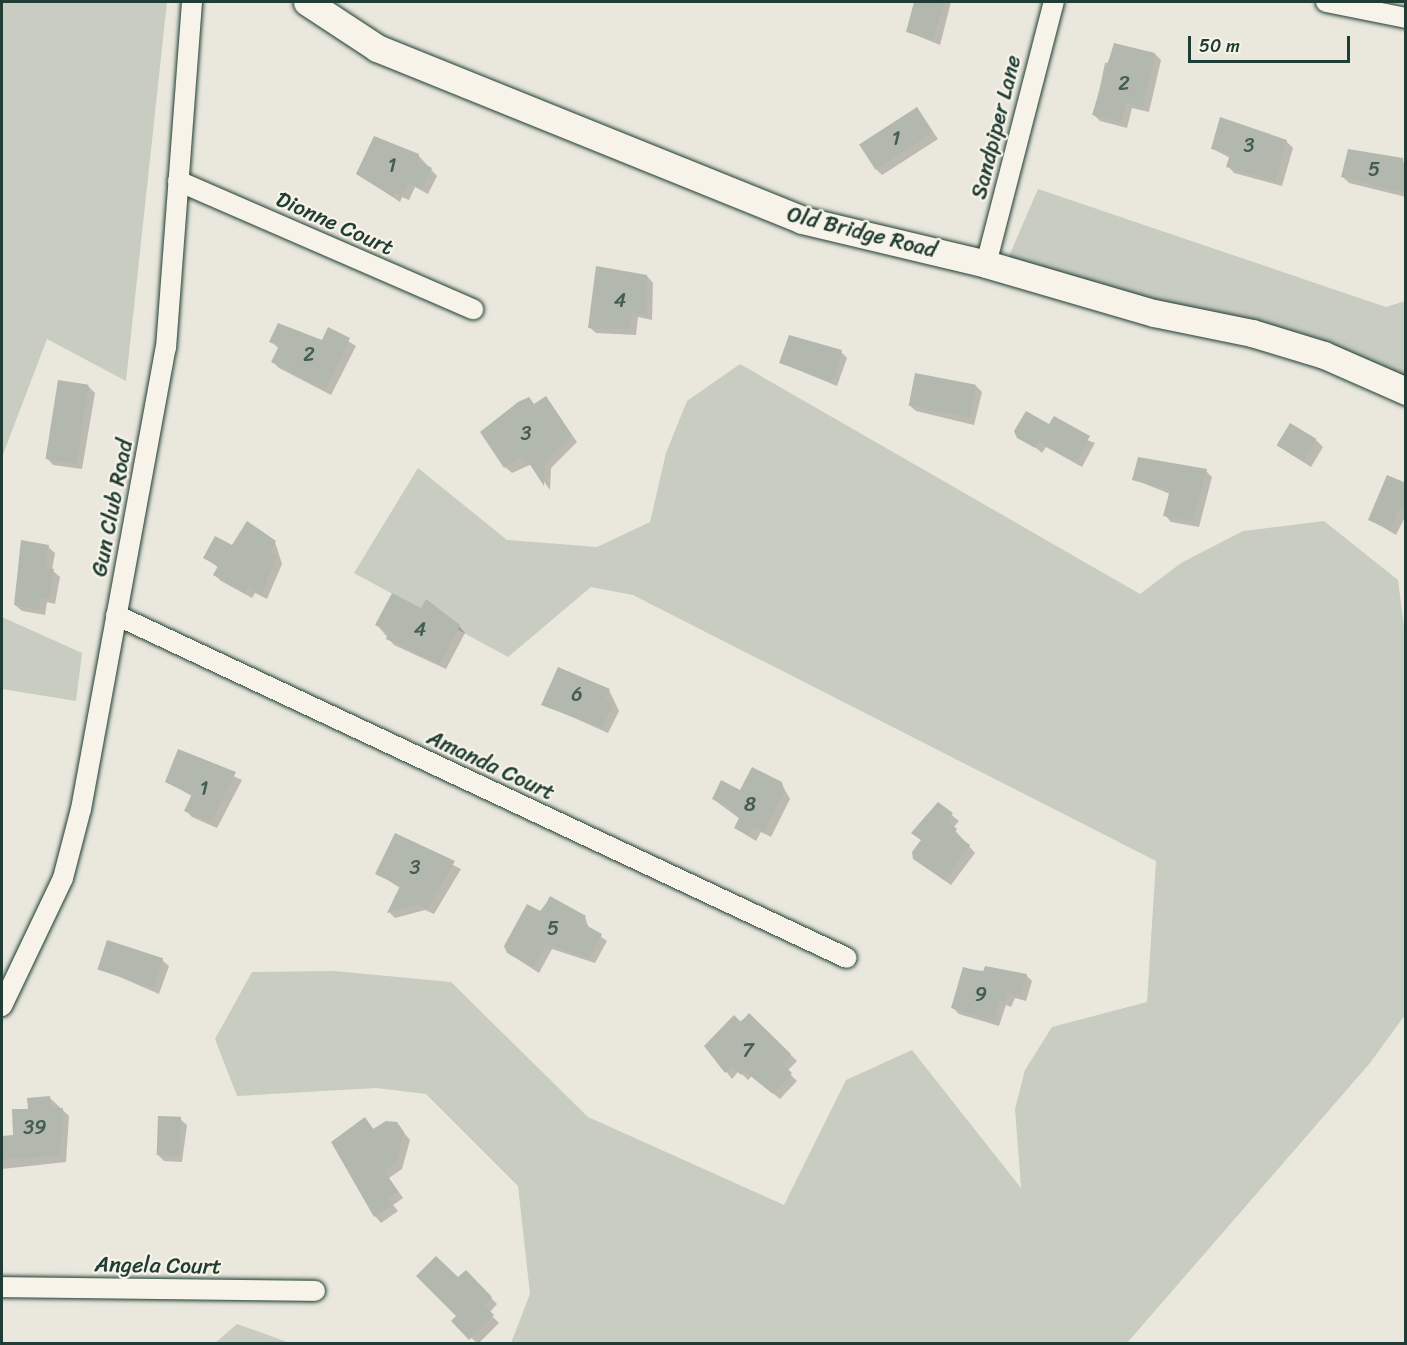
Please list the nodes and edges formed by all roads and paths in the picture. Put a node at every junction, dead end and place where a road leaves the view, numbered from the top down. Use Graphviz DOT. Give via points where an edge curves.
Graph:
graph roads {
  1 [pos="192,2"];
  2 [pos="307,2"];
  3 [pos="1054,2"];
  4 [pos="1326,2"];
  5 [pos="1406,18"];
  6 [pos="178,181"];
  7 [pos="986,264"];
  8 [pos="473,309"];
  9 [pos="1406,391"];
  10 [pos="116,615"];
  11 [pos="847,958"];
  12 [pos="2,1006"];
  13 [pos="2,1287"];
  14 [pos="315,1291"];
  1 -- 6 [label="street, Gun Club Road"];
  2 -- 7 [label="street, Old Bridge Road" via="377,48 802,220"];
  3 -- 7 [label="street, Sandpiper Lane"];
  4 -- 5 [label="street"];
  6 -- 8 [label="street, Dionne Court"];
  6 -- 10 [label="street, Gun Club Road" via="166,348"];
  7 -- 9 [label="street, Old Bridge Road" via="1154,314 1313,351"];
  10 -- 11 [label="street, Amanda Court"];
  10 -- 12 [label="street, Gun Club Road" via="63,878"];
  13 -- 14 [label="street, Angela Court"];
}
